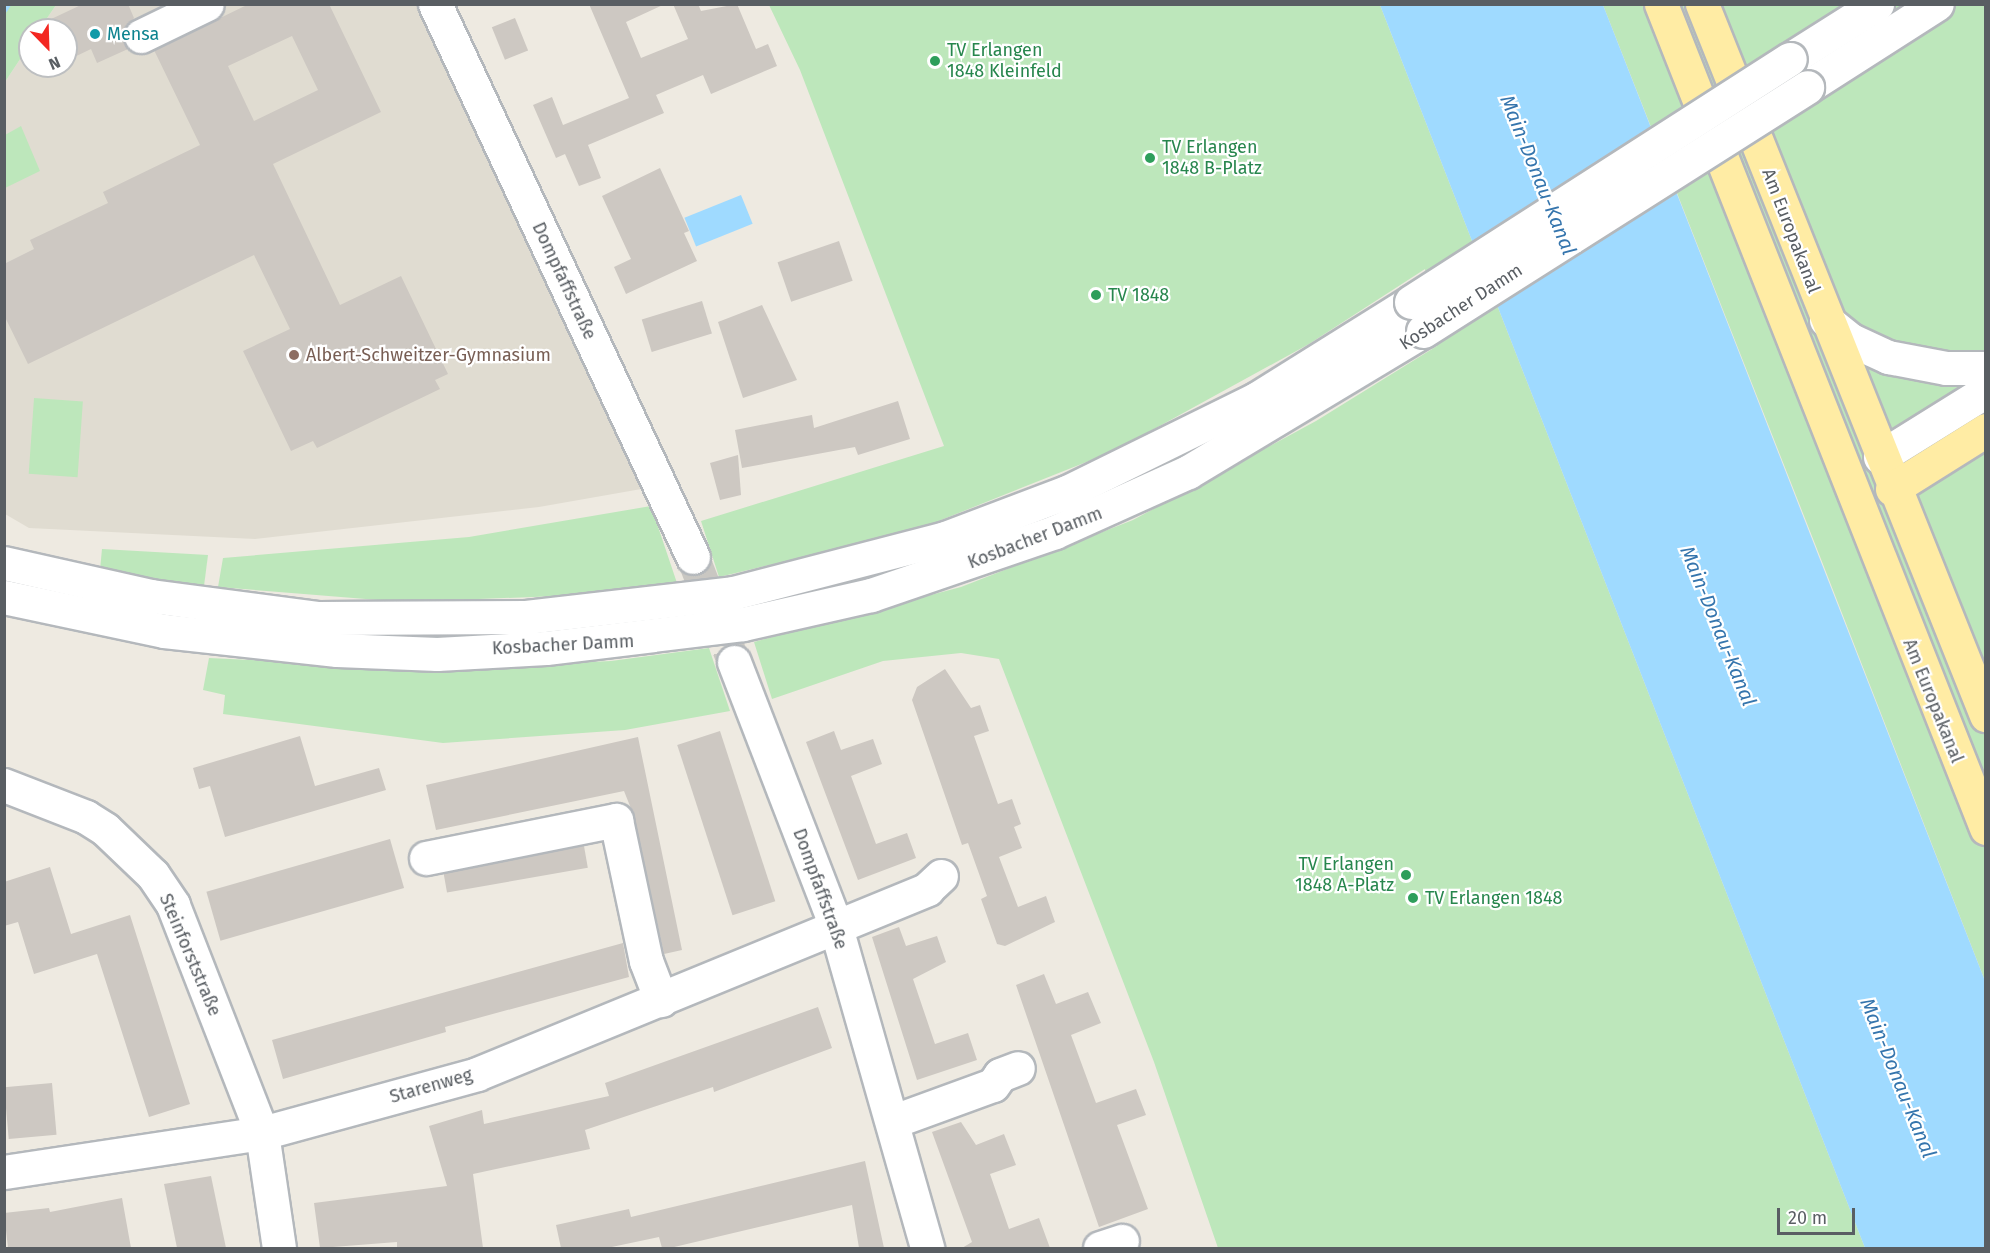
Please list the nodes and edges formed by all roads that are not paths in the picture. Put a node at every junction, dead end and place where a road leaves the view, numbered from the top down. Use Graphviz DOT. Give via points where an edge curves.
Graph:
graph roads {
  1 [pos="207,4"];
  2 [pos="435,4"];
  3 [pos="1660,4"];
  4 [pos="1702,4"];
  5 [pos="1877,4"];
  6 [pos="1937,4"];
  7 [pos="141,36"];
  8 [pos="1417,317"];
  9 [pos="1826,320"];
  10 [pos="1986,368"];
  11 [pos="1986,391"];
  12 [pos="1986,430"];
  13 [pos="1837,457"];
  14 [pos="1881,474"];
  15 [pos="1857,507"];
  16 [pos="693,557"];
  17 [pos="4,563"];
  18 [pos="4,597"];
  19 [pos="734,662"];
  20 [pos="1986,715"];
  21 [pos="4,785"];
  22 [pos="1986,828"];
  23 [pos="426,858"];
  24 [pos="941,876"];
  25 [pos="835,924"];
  26 [pos="661,1000"];
  27 [pos="1018,1068"];
  28 [pos="894,1121"];
  29 [pos="262,1133"];
  30 [pos="4,1172"];
  31 [pos="279,1248"];
  32 [pos="927,1248"];
  1 -- 7 [label="street"];
  2 -- 16 [label="street, Dompfaffstraße"];
  3 -- 13 [label="main road, Am Europakanal"];
  4 -- 9 [label="main road, Am Europakanal"];
  5 -- 8 [label="street, Kosbacher Damm, bridge" via="1790,59"];
  6 -- 8 [label="street, Kosbacher Damm, bridge" via="1807,87"];
  8 -- 17 [label="street, Kosbacher Damm" via="1067,492 945,538 733,593 526,617 317,618 151,596"];
  8 -- 18 [label="street, Kosbacher Damm" via="1188,472 1055,532 871,595 743,624 546,648 348,651 164,632"];
  9 -- 10 [label="street" via="1851,340 1888,357 1946,368"];
  9 -- 14 [label="main road, Am Europakanal"];
  11 -- 14 [label="street"];
  12 -- 14 [label="main road"];
  13 -- 14 [label="main road"];
  13 -- 15 [label="main road, Am Europakanal"];
  14 -- 15 [label="main road"];
  14 -- 20 [label="main road, Am Europakanal"];
  15 -- 22 [label="main road, Am Europakanal"];
  19 -- 25 [label="street, Dompfaffstraße"];
  21 -- 29 [label="street, Steinforststraße" via="86,817 153,875 173,905"];
  23 -- 26 [label="street" via="616,820 646,962"];
  24 -- 25 [label="street, Starenweg" via="927,889"];
  25 -- 26 [label="street, Starenweg"];
  25 -- 28 [label="street, Dompfaffstraße"];
  26 -- 29 [label="street, Starenweg" via="477,1074"];
  27 -- 28 [label="street" via="1000,1074 993,1085"];
  28 -- 32 [label="street, Dompfaffstraße"];
  29 -- 30 [label="street, Starenweg"];
  29 -- 31 [label="street, Steinforststraße"];
}
